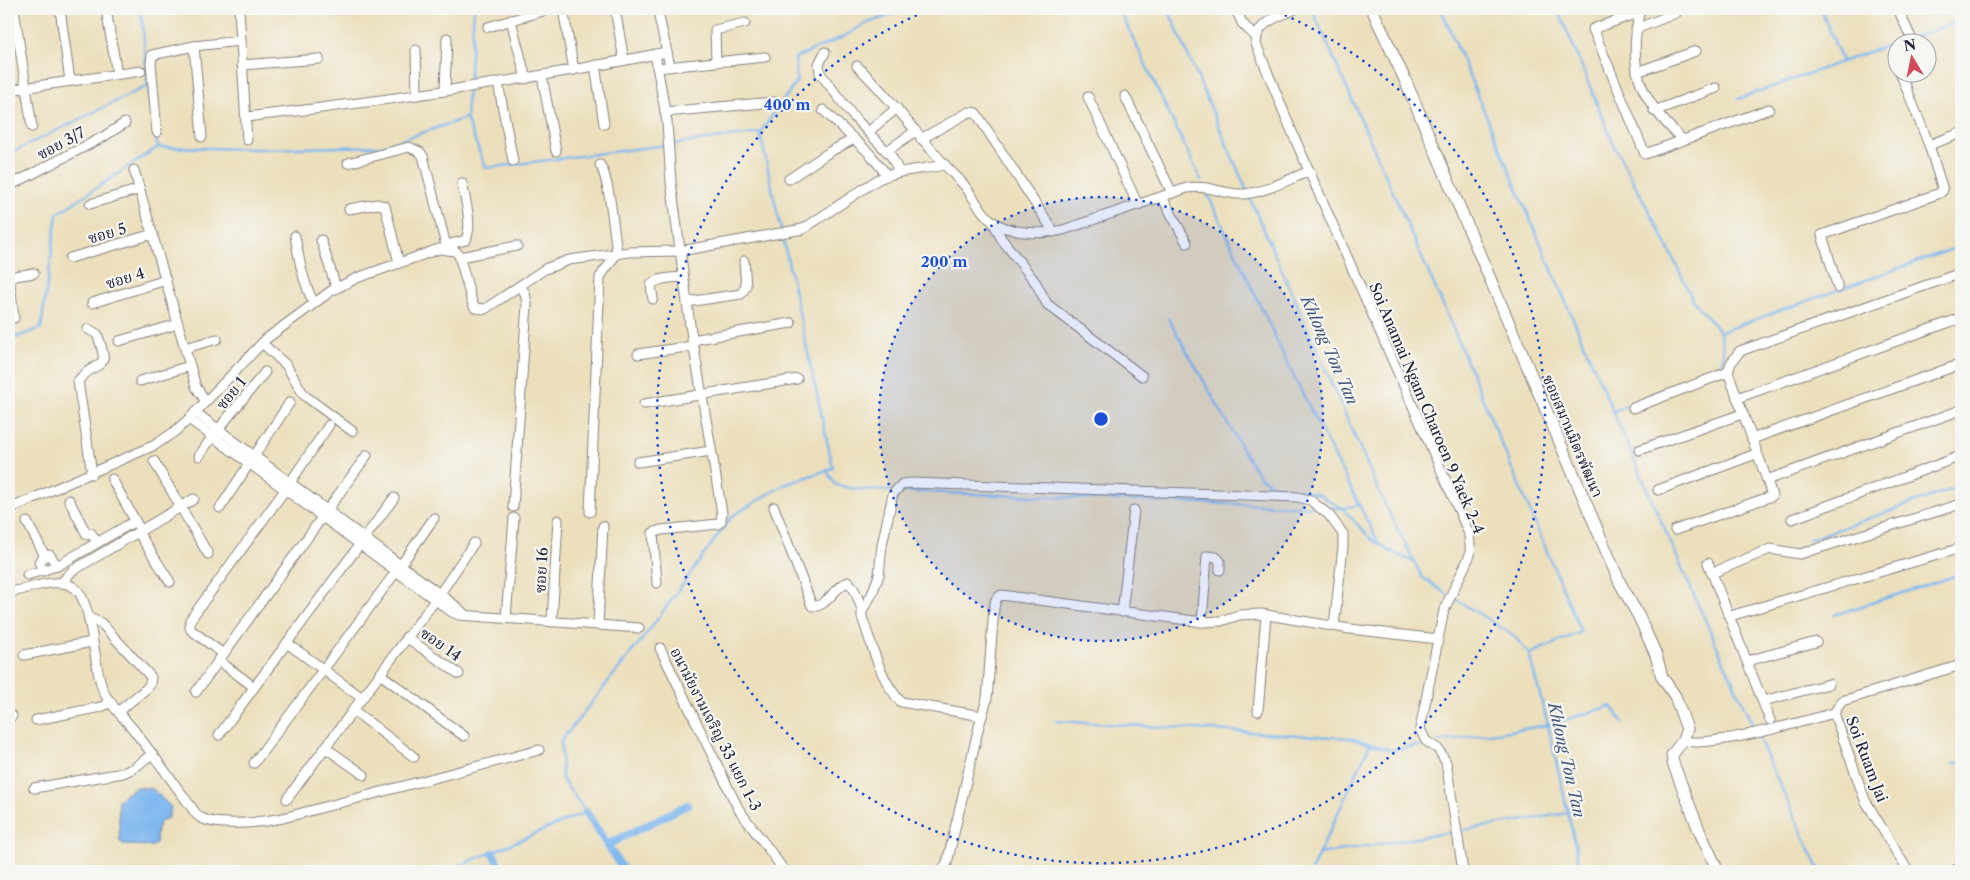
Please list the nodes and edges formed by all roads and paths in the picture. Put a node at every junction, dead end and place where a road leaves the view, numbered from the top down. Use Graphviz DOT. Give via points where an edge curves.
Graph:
graph roads {
  1 [pos="14,9"];
  2 [pos="60,9"];
  3 [pos="106,9"];
  4 [pos="239,9"];
  5 [pos="550,9"];
  6 [pos="563,9"];
  7 [pos="615,9"];
  8 [pos="1236,9"];
  9 [pos="1295,9"];
  10 [pos="1372,9"];
  11 [pos="1898,9"];
  12 [pos="1640,10"];
  13 [pos="1676,13"];
  14 [pos="659,17"];
  15 [pos="511,20"];
  16 [pos="746,23"];
  17 [pos="488,27"];
  18 [pos="1636,30"];
  19 [pos="1908,32"];
  20 [pos="1256,37"];
  21 [pos="447,38"];
  22 [pos="240,40"];
  23 [pos="194,46"];
  24 [pos="416,50"];
  25 [pos="1696,51"];
  26 [pos="667,52"];
  27 [pos="825,52"];
  28 [pos="655,54"];
  29 [pos="765,57"];
  30 [pos="319,59"];
  31 [pos="624,60"];
  32 [pos="716,61"];
  33 [pos="242,65"];
  34 [pos="595,66"];
  35 [pos="670,66"];
  36 [pos="857,66"];
  37 [pos="658,68"];
  38 [pos="574,70"];
  39 [pos="140,71"];
  40 [pos="1637,72"];
  41 [pos="117,74"];
  42 [pos="542,76"];
  43 [pos="526,79"];
  44 [pos="70,81"];
  45 [pos="1904,82"];
  46 [pos="498,83"];
  47 [pos="26,88"];
  48 [pos="1716,88"];
  49 [pos="9,90"];
  50 [pos="445,91"];
  51 [pos="417,95"];
  52 [pos="1125,96"];
  53 [pos="1088,97"];
  54 [pos="774,102"];
  55 [pos="897,108"];
  56 [pos="1769,109"];
  57 [pos="823,110"];
  58 [pos="1654,111"];
  59 [pos="665,112"];
  60 [pos="246,117"];
  61 [pos="125,123"];
  62 [pos="604,124"];
  63 [pos="32,127"];
  64 [pos="157,132"];
  65 [pos="868,132"];
  66 [pos="1961,133"];
  67 [pos="918,136"];
  68 [pos="202,138"];
  69 [pos="854,139"];
  70 [pos="248,140"];
  71 [pos="1683,140"];
  72 [pos="1929,145"];
  73 [pos="556,151"];
  74 [pos="887,152"];
  75 [pos="513,161"];
  76 [pos="348,163"];
  77 [pos="945,165"];
  78 [pos="600,166"];
  79 [pos="134,170"];
  80 [pos="1310,171"];
  81 [pos="899,172"];
  82 [pos="887,174"];
  83 [pos="789,179"];
  84 [pos="462,183"];
  85 [pos="9,186"];
  86 [pos="140,190"];
  87 [pos="1172,193"];
  88 [pos="1162,197"];
  89 [pos="90,204"];
  90 [pos="1138,205"];
  91 [pos="349,209"];
  92 [pos="993,221"];
  93 [pos="1054,232"];
  94 [pos="153,234"];
  95 [pos="295,236"];
  96 [pos="322,240"];
  97 [pos="1187,244"];
  98 [pos="517,246"];
  99 [pos="447,247"];
  100 [pos="680,251"];
  101 [pos="616,253"];
  102 [pos="460,257"];
  103 [pos="70,258"];
  104 [pos="744,261"];
  105 [pos="399,263"];
  106 [pos="34,273"];
  107 [pos="1961,273"];
  108 [pos="9,276"];
  109 [pos="683,277"];
  110 [pos="166,280"];
  111 [pos="336,287"];
  112 [pos="521,287"];
  113 [pos="1838,288"];
  114 [pos="653,299"];
  115 [pos="687,302"];
  116 [pos="92,303"];
  117 [pos="314,303"];
  118 [pos="14,318"];
  119 [pos="1961,318"];
  120 [pos="791,323"];
  121 [pos="178,324"];
  122 [pos="88,329"];
  123 [pos="217,339"];
  124 [pos="120,341"];
  125 [pos="262,343"];
  126 [pos="692,343"];
  127 [pos="185,348"];
  128 [pos="638,354"];
  129 [pos="1961,364"];
  130 [pos="190,366"];
  131 [pos="264,372"];
  132 [pos="1728,372"];
  133 [pos="1142,376"];
  134 [pos="797,379"];
  135 [pos="140,381"];
  136 [pos="702,394"];
  137 [pos="1737,398"];
  138 [pos="206,400"];
  139 [pos="290,402"];
  140 [pos="644,404"];
  141 [pos="1633,408"];
  142 [pos="1961,410"];
  143 [pos="1742,414"];
  144 [pos="192,416"];
  145 [pos="329,425"];
  146 [pos="352,431"];
  147 [pos="215,434"];
  148 [pos="1752,439"];
  149 [pos="1639,450"];
  150 [pos="711,451"];
  151 [pos="1756,454"];
  152 [pos="254,455"];
  153 [pos="366,455"];
  154 [pos="199,456"];
  155 [pos="1961,456"];
  156 [pos="154,461"];
  157 [pos="638,462"];
  158 [pos="248,463"];
  159 [pos="92,474"];
  160 [pos="112,479"];
  161 [pos="1767,480"];
  162 [pos="287,487"];
  163 [pos="1658,490"];
  164 [pos="194,498"];
  165 [pos="394,498"];
  166 [pos="69,500"];
  167 [pos="1961,504"];
  168 [pos="774,506"];
  169 [pos="180,507"];
  170 [pos="513,507"];
  171 [pos="220,508"];
  172 [pos="9,509"];
  173 [pos="1134,510"];
  174 [pos="590,512"];
  175 [pos="324,514"];
  176 [pos="434,518"];
  177 [pos="514,518"];
  178 [pos="1792,519"];
  179 [pos="558,520"];
  180 [pos="135,521"];
  181 [pos="27,522"];
  182 [pos="603,526"];
  183 [pos="1675,530"];
  184 [pos="139,531"];
  185 [pos="87,535"];
  186 [pos="361,541"];
  187 [pos="98,542"];
  188 [pos="474,542"];
  189 [pos="87,548"];
  190 [pos="1961,548"];
  191 [pos="208,554"];
  192 [pos="45,556"];
  193 [pos="1708,563"];
  194 [pos="57,566"];
  195 [pos="398,568"];
  196 [pos="1220,570"];
  197 [pos="44,571"];
  198 [pos="1712,573"];
  199 [pos="27,575"];
  200 [pos="170,582"];
  201 [pos="61,583"];
  202 [pos="658,583"];
  203 [pos="9,592"];
  204 [pos="437,597"];
  205 [pos="862,609"];
  206 [pos="1122,612"];
  207 [pos="1266,615"];
  208 [pos="1730,616"];
  209 [pos="89,618"];
  210 [pos="506,618"];
  211 [pos="552,622"];
  212 [pos="1202,622"];
  213 [pos="598,625"];
  214 [pos="1334,626"];
  215 [pos="639,628"];
  216 [pos="406,637"];
  217 [pos="1438,639"];
  218 [pos="92,642"];
  219 [pos="1816,642"];
  220 [pos="287,643"];
  221 [pos="660,648"];
  222 [pos="24,655"];
  223 [pos="220,656"];
  224 [pos="1747,661"];
  225 [pos="1961,665"];
  226 [pos="323,670"];
  227 [pos="380,674"];
  228 [pos="459,674"];
  229 [pos="1829,684"];
  230 [pos="254,687"];
  231 [pos="196,692"];
  232 [pos="362,698"];
  233 [pos="1763,701"];
  234 [pos="111,702"];
  235 [pos="353,710"];
  236 [pos="119,711"];
  237 [pos="1258,711"];
  238 [pos="1834,713"];
  239 [pos="982,716"];
  240 [pos="36,720"];
  241 [pos="1771,724"];
  242 [pos="219,735"];
  243 [pos="464,736"];
  244 [pos="1683,740"];
  245 [pos="326,748"];
  246 [pos="539,750"];
  247 [pos="152,754"];
  248 [pos="414,757"];
  249 [pos="254,763"];
  250 [pos="364,775"];
  251 [pos="34,788"];
  252 [pos="287,799"];
  253 [pos="1961,868"];
  254 [pos="784,871"];
  255 [pos="941,871"];
  256 [pos="1463,871"];
  257 [pos="1718,871"];
  258 [pos="1908,871"];
  259 [pos="1952,871"];
  1 -- 47 [label="street"];
  2 -- 44 [label="street"];
  3 -- 41 [label="street"];
  4 -- 22 [label="street"];
  5 -- 15 [label="street"];
  6 -- 38 [label="street"];
  7 -- 31 [label="street"];
  8 -- 20 [label="street" via="1242,23"];
  9 -- 20 [label="street" via="1264,23"];
  10 -- 244 [label="street, ซอยสมานมิตรพัฒนา" via="1620,583 1654,650 1662,678 1675,696 1687,729"];
  11 -- 19 [label="street"];
  12 -- 18 [label="street"];
  12 -- 71 [label="street" via="1593,29 1645,154"];
  13 -- 18 [label="street"];
  14 -- 26 [label="street"];
  15 -- 17 [label="street"];
  15 -- 43 [label="street"];
  16 -- 32 [label="street" via="715,30"];
  18 -- 40 [label="street"];
  20 -- 80 [label="street, Soi Anamai Ngam Charoen 9 Yaek 2-4"];
  21 -- 50 [label="street"];
  22 -- 23 [label="street"];
  22 -- 33 [label="street"];
  23 -- 64 [label="street" via="158,52 151,57"];
  23 -- 68 [label="street"];
  24 -- 51 [label="street"];
  25 -- 40 [label="street"];
  26 -- 28 [label="street"];
  26 -- 35 [label="street"];
  27 -- 65 [label="street" via="819,64 820,73"];
  28 -- 31 [label="street"];
  28 -- 37 [label="street"];
  29 -- 32 [label="street"];
  30 -- 33 [label="street"];
  31 -- 34 [label="street"];
  32 -- 35 [label="street"];
  33 -- 60 [label="street"];
  34 -- 38 [label="street"];
  34 -- 62 [label="street"];
  35 -- 37 [label="street"];
  36 -- 55 [label="street"];
  37 -- 59 [label="street"];
  38 -- 42 [label="street"];
  39 -- 41 [label="street"];
  40 -- 58 [label="street"];
  41 -- 44 [label="street"];
  42 -- 43 [label="street"];
  42 -- 73 [label="street"];
  43 -- 46 [label="street"];
  44 -- 47 [label="street"];
  45 -- 72 [label="street"];
  46 -- 50 [label="street"];
  46 -- 75 [label="street"];
  47 -- 49 [label="street"];
  47 -- 63 [label="street"];
  48 -- 58 [label="street"];
  50 -- 51 [label="street"];
  51 -- 60 [label="street"];
  52 -- 87 [label="street"];
  53 -- 90 [label="street"];
  54 -- 59 [label="street"];
  55 -- 65 [label="street"];
  55 -- 67 [label="street"];
  56 -- 71 [label="street"];
  57 -- 69 [label="street"];
  58 -- 71 [label="street"];
  59 -- 100 [label="street"];
  60 -- 70 [label="street"];
  61 -- 85 [label="street, ซอย 3/7"];
  65 -- 74 [label="street"];
  66 -- 72 [label="street"];
  67 -- 74 [label="street"];
  67 -- 77 [label="street"];
  67 -- 93 [label="street" via="969,112 976,113"];
  69 -- 82 [label="street"];
  69 -- 83 [label="street"];
  72 -- 113 [label="street" via="1942,185 1940,193 1822,235"];
  74 -- 81 [label="street"];
  76 -- 99 [label="street" via="409,147 420,152"];
  77 -- 81 [label="street"];
  77 -- 92 [label="street"];
  78 -- 101 [label="street" via="609,198"];
  79 -- 86 [label="street"];
  80 -- 87 [label="street" via="1248,193 1200,186"];
  80 -- 217 [label="street, Soi Anamai Ngam Charoen 9 Yaek 2-4" via="1468,531 1470,555 1450,596"];
  81 -- 82 [label="street"];
  82 -- 100 [label="street" via="803,229"];
  84 -- 99 [label="street" via="468,234 466,240"];
  86 -- 89 [label="street"];
  86 -- 94 [label="street"];
  87 -- 88 [label="street"];
  88 -- 90 [label="street"];
  88 -- 97 [label="street"];
  90 -- 93 [label="street"];
  91 -- 105 [label="street" via="377,204 385,206"];
  92 -- 93 [label="street" via="1014,229"];
  92 -- 133 [label="street" via="1000,238 1036,283 1047,304"];
  94 -- 103 [label="street, ซอย 5"];
  94 -- 110 [label="street"];
  95 -- 117 [label="street"];
  96 -- 111 [label="street"];
  98 -- 102 [label="street"];
  99 -- 102 [label="street"];
  99 -- 105 [label="street"];
  100 -- 101 [label="street"];
  100 -- 109 [label="street"];
  101 -- 112 [label="street" via="558,263"];
  101 -- 174 [label="street" via="600,277"];
  102 -- 112 [label="street" via="475,308 490,308"];
  104 -- 115 [label="street" via="746,286 740,294"];
  105 -- 111 [label="street"];
  106 -- 108 [label="street"];
  107 -- 132 [label="street" via="1740,351"];
  108 -- 118 [label="street"];
  109 -- 114 [label="street" via="658,280 652,285"];
  109 -- 115 [label="street"];
  110 -- 116 [label="street, ซอย 4"];
  110 -- 121 [label="street"];
  111 -- 117 [label="street"];
  112 -- 170 [label="street" via="527,304"];
  115 -- 126 [label="street"];
  117 -- 125 [label="street"];
  119 -- 137 [label="street"];
  120 -- 126 [label="street"];
  121 -- 124 [label="street"];
  121 -- 127 [label="street"];
  122 -- 159 [label="street" via="97,334 104,355 102,362 78,381"];
  123 -- 127 [label="street"];
  125 -- 138 [label="street"];
  125 -- 146 [label="street" via="286,365 304,395"];
  126 -- 128 [label="street"];
  126 -- 136 [label="street"];
  127 -- 130 [label="street"];
  129 -- 148 [label="street"];
  130 -- 135 [label="street"];
  130 -- 138 [label="street" via="196,387"];
  131 -- 147 [label="street, ซอย 1"];
  132 -- 137 [label="street"];
  132 -- 141 [label="street"];
  134 -- 136 [label="street"];
  136 -- 140 [label="street"];
  136 -- 150 [label="street"];
  137 -- 143 [label="street"];
  138 -- 144 [label="street"];
  139 -- 152 [label="street"];
  142 -- 161 [label="street"];
  143 -- 148 [label="street"];
  143 -- 149 [label="street"];
  144 -- 147 [label="street"];
  144 -- 159 [label="street" via="154,445"];
  145 -- 162 [label="street"];
  147 -- 152 [label="street"];
  147 -- 154 [label="street, ซอย 1"];
  147 -- 158 [label="street"];
  148 -- 151 [label="street"];
  150 -- 157 [label="street"];
  150 -- 202 [label="street" via="721,521 710,526 655,532"];
  151 -- 161 [label="street"];
  151 -- 163 [label="street"];
  152 -- 158 [label="street"];
  152 -- 162 [label="street"];
  153 -- 175 [label="street"];
  155 -- 178 [label="street"];
  156 -- 169 [label="street"];
  158 -- 162 [label="street"];
  158 -- 171 [label="street"];
  159 -- 172 [label="street"];
  160 -- 180 [label="street"];
  161 -- 183 [label="street" via="1772,496"];
  162 -- 175 [label="street"];
  162 -- 223 [label="street" via="190,620 192,630"];
  164 -- 169 [label="street"];
  165 -- 186 [label="street"];
  166 -- 185 [label="street"];
  167 -- 198 [label="street" via="1800,554 1770,549"];
  168 -- 205 [label="street" via="812,606 822,604 850,582"];
  169 -- 184 [label="street"];
  169 -- 191 [label="street"];
  173 -- 206 [label="street"];
  175 -- 186 [label="street"];
  175 -- 223 [label="street"];
  176 -- 195 [label="street"];
  177 -- 210 [label="street"];
  179 -- 211 [label="street, ซอย 16"];
  180 -- 184 [label="street"];
  180 -- 187 [label="street"];
  181 -- 192 [label="street"];
  182 -- 213 [label="street"];
  184 -- 200 [label="street"];
  184 -- 201 [label="street" via="72,571"];
  185 -- 187 [label="street" via="91,533"];
  185 -- 189 [label="street" via="82,540"];
  186 -- 195 [label="street"];
  186 -- 220 [label="street"];
  187 -- 189 [label="street"];
  188 -- 204 [label="street"];
  189 -- 194 [label="street"];
  190 -- 208 [label="street"];
  192 -- 194 [label="street" via="50,555"];
  192 -- 197 [label="street" via="39,562"];
  193 -- 198 [label="street"];
  194 -- 197 [label="street"];
  195 -- 204 [label="street"];
  195 -- 226 [label="street"];
  196 -- 212 [label="street" via="1220,560 1207,556"];
  197 -- 199 [label="street"];
  198 -- 208 [label="street"];
  201 -- 203 [label="street"];
  201 -- 209 [label="street" via="74,587 82,595"];
  204 -- 210 [label="street" via="465,615"];
  204 -- 216 [label="street"];
  205 -- 214 [label="street" via="879,575 889,507 893,494 902,484 1048,487 1310,500 1329,515 1343,534"];
  205 -- 239 [label="street" via="862,617 886,678 893,694 901,702"];
  206 -- 212 [label="street"];
  206 -- 239 [label="street" via="1001,595 996,599 994,608 987,699"];
  207 -- 212 [label="street" via="1238,615 1221,622"];
  207 -- 214 [label="street"];
  207 -- 237 [label="street"];
  208 -- 224 [label="street"];
  209 -- 218 [label="street"];
  209 -- 236 [label="street" via="101,623 151,677 147,688"];
  210 -- 211 [label="street"];
  211 -- 213 [label="street"];
  213 -- 215 [label="street"];
  214 -- 217 [label="street"];
  216 -- 227 [label="street"];
  216 -- 228 [label="street, ซอย 14"];
  217 -- 256 [label="street, Soi Anamai Ngam Charoen 9 Yaek 2-4" via="1420,729 1426,742 1438,749 1446,762"];
  218 -- 222 [label="street"];
  218 -- 234 [label="street" via="100,682"];
  219 -- 224 [label="street"];
  220 -- 226 [label="street"];
  220 -- 230 [label="street"];
  221 -- 254 [label="street, อนามัยงามเจริญ 33 แยก 1-3" via="738,808"];
  223 -- 230 [label="street"];
  223 -- 231 [label="street"];
  224 -- 233 [label="street"];
  225 -- 238 [label="street" via="1842,702"];
  226 -- 232 [label="street"];
  226 -- 249 [label="street"];
  227 -- 232 [label="street"];
  227 -- 243 [label="street"];
  229 -- 233 [label="street"];
  230 -- 242 [label="street"];
  232 -- 235 [label="street"];
  233 -- 241 [label="street"];
  234 -- 236 [label="street"];
  234 -- 240 [label="street" via="101,707"];
  235 -- 245 [label="street"];
  235 -- 248 [label="street"];
  236 -- 247 [label="street"];
  238 -- 241 [label="street, Soi Ruam Jai"];
  238 -- 258 [label="street, Soi Ruam Jai" via="1865,800"];
  239 -- 255 [label="street" via="947,863"];
  241 -- 244 [label="street, Soi Ruam Jai" via="1739,736 1702,743"];
  244 -- 257 [label="street, ซอยสมานมิตรพัฒนา" via="1672,755 1672,763"];
  245 -- 250 [label="street"];
  245 -- 252 [label="street"];
  246 -- 247 [label="street" via="283,818 222,822 211,822 197,815"];
  247 -- 251 [label="street" via="123,773"];
  253 -- 259 [label="street"];
}
